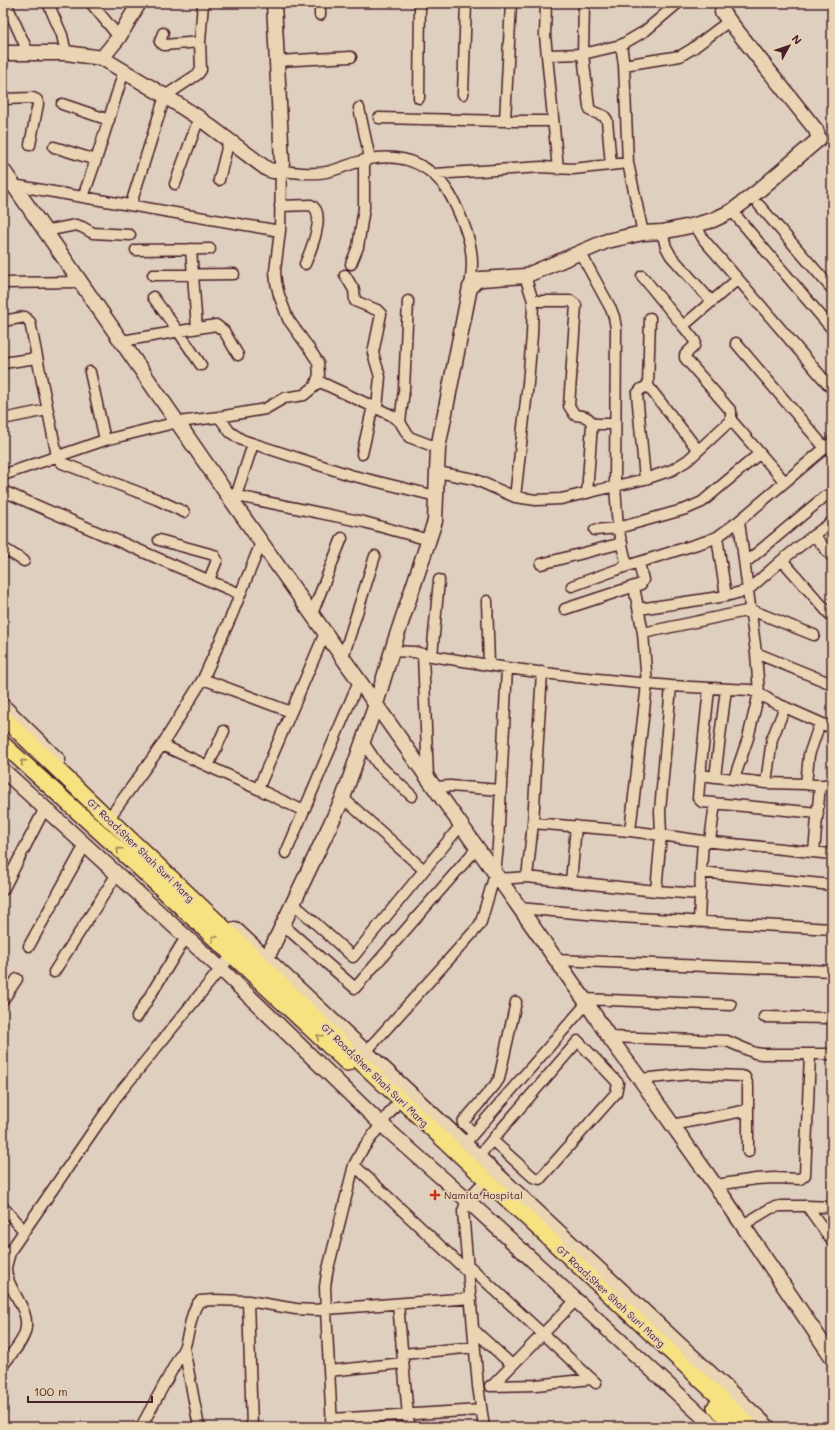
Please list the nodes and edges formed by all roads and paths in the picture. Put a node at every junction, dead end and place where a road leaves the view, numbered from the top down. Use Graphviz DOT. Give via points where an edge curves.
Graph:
graph roads {
  1 [pos="6,3"];
  2 [pos="48,3"];
  3 [pos="91,3"];
  4 [pos="139,3"];
  5 [pos="203,3"];
  6 [pos="274,3"];
  7 [pos="320,3"];
  8 [pos="420,3"];
  9 [pos="466,3"];
  10 [pos="511,3"];
  11 [pos="546,3"];
  12 [pos="584,3"];
  13 [pos="678,3"];
  14 [pos="723,10"];
  15 [pos="320,15"];
  16 [pos="163,33"];
  17 [pos="119,37"];
  18 [pos="200,42"];
  19 [pos="621,45"];
  20 [pos="28,52"];
  21 [pos="3,53"];
  22 [pos="66,53"];
  23 [pos="583,54"];
  24 [pos="547,55"];
  25 [pos="352,57"];
  26 [pos="102,58"];
  27 [pos="277,61"];
  28 [pos="624,65"];
  29 [pos="124,71"];
  30 [pos="463,94"];
  31 [pos="165,96"];
  32 [pos="419,98"];
  33 [pos="3,99"];
  34 [pos="62,104"];
  35 [pos="359,108"];
  36 [pos="199,118"];
  37 [pos="379,118"];
  38 [pos="109,120"];
  39 [pos="553,121"];
  40 [pos="505,122"];
  41 [pos="229,140"];
  42 [pos="30,145"];
  43 [pos="54,147"];
  44 [pos="96,160"];
  45 [pos="367,160"];
  46 [pos="628,163"];
  47 [pos="611,165"];
  48 [pos="558,169"];
  49 [pos="3,170"];
  50 [pos="281,171"];
  51 [pos="434,174"];
  52 [pos="219,180"];
  53 [pos="175,184"];
  54 [pos="13,185"];
  55 [pos="83,197"];
  56 [pos="131,204"];
  57 [pos="759,205"];
  58 [pos="280,206"];
  59 [pos="732,210"];
  60 [pos="695,225"];
  61 [pos="45,231"];
  62 [pos="280,231"];
  63 [pos="662,232"];
  64 [pos="643,233"];
  65 [pos="130,236"];
  66 [pos="210,248"];
  67 [pos="191,249"];
  68 [pos="136,250"];
  69 [pos="580,252"];
  70 [pos="305,264"];
  71 [pos="351,264"];
  72 [pos="193,274"];
  73 [pos="234,274"];
  74 [pos="153,275"];
  75 [pos="345,275"];
  76 [pos="525,276"];
  77 [pos="642,276"];
  78 [pos="738,279"];
  79 [pos="80,282"];
  80 [pos="3,283"];
  81 [pos="470,287"];
  82 [pos="832,289"];
  83 [pos="153,297"];
  84 [pos="408,301"];
  85 [pos="533,301"];
  86 [pos="711,301"];
  87 [pos="650,318"];
  88 [pos="3,321"];
  89 [pos="683,326"];
  90 [pos="197,328"];
  91 [pos="832,329"];
  92 [pos="178,331"];
  93 [pos="122,341"];
  94 [pos="736,343"];
  95 [pos="238,355"];
  96 [pos="37,358"];
  97 [pos="3,363"];
  98 [pos="201,365"];
  99 [pos="90,372"];
  100 [pos="318,381"];
  101 [pos="648,386"];
  102 [pos="832,389"];
  103 [pos="375,407"];
  104 [pos="47,410"];
  105 [pos="219,417"];
  106 [pos="3,419"];
  107 [pos="732,420"];
  108 [pos="178,422"];
  109 [pos="400,422"];
  110 [pos="592,424"];
  111 [pos="615,424"];
  112 [pos="105,440"];
  113 [pos="253,444"];
  114 [pos="829,445"];
  115 [pos="438,448"];
  116 [pos="698,450"];
  117 [pos="760,453"];
  118 [pos="362,454"];
  119 [pos="57,456"];
  120 [pos="437,472"];
  121 [pos="3,475"];
  122 [pos="645,478"];
  123 [pos="785,482"];
  124 [pos="615,486"];
  125 [pos="3,490"];
  126 [pos="587,493"];
  127 [pos="832,494"];
  128 [pos="232,495"];
  129 [pos="436,496"];
  130 [pos="515,497"];
  131 [pos="184,512"];
  132 [pos="739,521"];
  133 [pos="832,522"];
  134 [pos="618,528"];
  135 [pos="595,530"];
  136 [pos="814,535"];
  137 [pos="717,537"];
  138 [pos="342,538"];
  139 [pos="159,540"];
  140 [pos="429,540"];
  141 [pos="262,543"];
  142 [pos="622,543"];
  143 [pos="3,549"];
  144 [pos="374,556"];
  145 [pos="832,557"];
  146 [pos="782,560"];
  147 [pos="24,561"];
  148 [pos="639,563"];
  149 [pos="745,563"];
  150 [pos="541,564"];
  151 [pos="627,566"];
  152 [pos="209,580"];
  153 [pos="439,580"];
  154 [pos="572,586"];
  155 [pos="634,587"];
  156 [pos="748,590"];
  157 [pos="240,594"];
  158 [pos="726,596"];
  159 [pos="487,601"];
  160 [pos="565,609"];
  161 [pos="639,609"];
  162 [pos="750,610"];
  163 [pos="312,614"];
  164 [pos="832,617"];
  165 [pos="325,633"];
  166 [pos="643,633"];
  167 [pos="814,635"];
  168 [pos="391,652"];
  169 [pos="756,653"];
  170 [pos="428,655"];
  171 [pos="343,658"];
  172 [pos="489,665"];
  173 [pos="507,668"];
  174 [pos="542,672"];
  175 [pos="203,679"];
  176 [pos="359,681"];
  177 [pos="648,684"];
  178 [pos="832,684"];
  179 [pos="671,686"];
  180 [pos="709,689"];
  181 [pos="726,690"];
  182 [pos="758,693"];
  183 [pos="376,704"];
  184 [pos="3,706"];
  185 [pos="785,706"];
  186 [pos="291,712"];
  187 [pos="3,717"];
  188 [pos="820,723"];
  189 [pos="832,728"];
  190 [pos="224,731"];
  191 [pos="363,742"];
  192 [pos="3,744"];
  193 [pos="162,745"];
  194 [pos="208,766"];
  195 [pos="3,770"];
  196 [pos="700,775"];
  197 [pos="715,777"];
  198 [pos="734,779"];
  199 [pos="832,781"];
  200 [pos="430,782"];
  201 [pos="766,782"];
  202 [pos="806,784"];
  203 [pos="820,785"];
  204 [pos="258,790"];
  205 [pos="500,790"];
  206 [pos="412,796"];
  207 [pos="343,798"];
  208 [pos="714,803"];
  209 [pos="45,808"];
  210 [pos="304,811"];
  211 [pos="818,813"];
  212 [pos="111,817"];
  213 [pos="533,823"];
  214 [pos="461,825"];
  215 [pos="576,826"];
  216 [pos="630,831"];
  217 [pos="661,835"];
  218 [pos="707,841"];
  219 [pos="85,845"];
  220 [pos="477,848"];
  221 [pos="814,852"];
  222 [pos="286,853"];
  223 [pos="832,854"];
  224 [pos="424,870"];
  225 [pos="701,872"];
  226 [pos="117,874"];
  227 [pos="496,876"];
  228 [pos="526,877"];
  229 [pos="571,882"];
  230 [pos="832,885"];
  231 [pos="3,890"];
  232 [pos="656,891"];
  233 [pos="700,894"];
  234 [pos="294,904"];
  235 [pos="519,908"];
  236 [pos="699,922"];
  237 [pos="283,925"];
  238 [pos="832,929"];
  239 [pos="186,937"];
  240 [pos="29,946"];
  241 [pos="237,950"];
  242 [pos="556,960"];
  243 [pos="260,966"];
  244 [pos="221,969"];
  245 [pos="832,971"];
  246 [pos="54,972"];
  247 [pos="17,979"];
  248 [pos="3,1000"];
  249 [pos="585,1001"];
  250 [pos="516,1002"];
  251 [pos="731,1004"];
  252 [pos="137,1017"];
  253 [pos="764,1017"];
  254 [pos="832,1018"];
  255 [pos="609,1037"];
  256 [pos="810,1054"];
  257 [pos="832,1054"];
  258 [pos="362,1056"];
  259 [pos="640,1079"];
  260 [pos="493,1088"];
  261 [pos="504,1098"];
  262 [pos="394,1107"];
  263 [pos="748,1110"];
  264 [pos="380,1124"];
  265 [pos="672,1125"];
  266 [pos="474,1133"];
  267 [pos="492,1140"];
  268 [pos="461,1148"];
  269 [pos="748,1152"];
  270 [pos="479,1156"];
  271 [pos="354,1164"];
  272 [pos="716,1186"];
  273 [pos="479,1187"];
  274 [pos="467,1200"];
  275 [pos="807,1206"];
  276 [pos="3,1207"];
  277 [pos="832,1207"];
  278 [pos="743,1225"];
  279 [pos="24,1232"];
  280 [pos="832,1241"];
  281 [pos="469,1269"];
  282 [pos="471,1298"];
  283 [pos="576,1300"];
  284 [pos="248,1301"];
  285 [pos="398,1304"];
  286 [pos="326,1310"];
  287 [pos="474,1330"];
  288 [pos="543,1334"];
  289 [pos="184,1348"];
  290 [pos="475,1348"];
  291 [pos="832,1357"];
  292 [pos="403,1359"];
  293 [pos="3,1365"];
  294 [pos="512,1365"];
  295 [pos="328,1371"];
  296 [pos="478,1386"];
  297 [pos="492,1386"];
  298 [pos="481,1410"];
  299 [pos="408,1415"];
  300 [pos="331,1423"];
  301 [pos="141,1427"];
  302 [pos="199,1427"];
  303 [pos="252,1427"];
  304 [pos="409,1427"];
  305 [pos="484,1427"];
  306 [pos="714,1427"];
  307 [pos="736,1427"];
  308 [pos="751,1427"];
  309 [pos="768,1427"];
  1 -- 20 [label="street"];
  2 -- 22 [label="street" via="62,35"];
  3 -- 17 [label="street"];
  4 -- 17 [label="street"];
  5 -- 18 [label="street"];
  6 -- 27 [label="street"];
  7 -- 15 [label="street"];
  8 -- 32 [label="street"];
  9 -- 30 [label="street"];
  10 -- 40 [label="street"];
  11 -- 24 [label="street"];
  12 -- 23 [label="street"];
  13 -- 19 [label="street" via="645,31"];
  14 -- 28 [label="street" via="692,49 680,56"];
  14 -- 59 [label="street" via="816,130 819,139"];
  16 -- 18 [label="street" via="160,42 164,45"];
  17 -- 26 [label="street"];
  18 -- 31 [label="street" via="200,72"];
  19 -- 23 [label="street"];
  19 -- 28 [label="street"];
  20 -- 21 [label="street"];
  20 -- 22 [label="street"];
  22 -- 26 [label="street"];
  23 -- 24 [label="street"];
  23 -- 47 [label="street" via="589,107 591,111 604,116 607,120"];
  24 -- 39 [label="street"];
  25 -- 27 [label="street"];
  26 -- 29 [label="street"];
  27 -- 50 [label="street"];
  28 -- 46 [label="street"];
  29 -- 31 [label="street"];
  29 -- 38 [label="street"];
  31 -- 36 [label="street"];
  31 -- 56 [label="street"];
  33 -- 42 [label="street" via="37,100"];
  34 -- 38 [label="street"];
  35 -- 45 [label="street"];
  36 -- 41 [label="street"];
  36 -- 53 [label="street"];
  37 -- 40 [label="street"];
  38 -- 44 [label="street"];
  39 -- 40 [label="street"];
  39 -- 48 [label="street"];
  41 -- 50 [label="street" via="267,169"];
  41 -- 52 [label="street"];
  43 -- 44 [label="street"];
  44 -- 55 [label="street"];
  45 -- 50 [label="street" via="325,173"];
  45 -- 51 [label="street" via="407,160"];
  45 -- 71 [label="street" via="364,208 358,247"];
  46 -- 47 [label="street"];
  46 -- 64 [label="street"];
  47 -- 48 [label="street"];
  48 -- 51 [label="street" via="542,167"];
  49 -- 54 [label="street"];
  50 -- 58 [label="street"];
  51 -- 81 [label="street" via="452,198 467,232 472,262"];
  54 -- 55 [label="street"];
  54 -- 61 [label="street"];
  55 -- 56 [label="street"];
  56 -- 62 [label="street"];
  57 -- 82 [label="street"];
  58 -- 62 [label="street"];
  58 -- 70 [label="street" via="314,206 317,211 317,230"];
  59 -- 60 [label="street" via="713,220"];
  59 -- 91 [label="street"];
  60 -- 63 [label="street"];
  60 -- 78 [label="street" via="704,240"];
  61 -- 65 [label="street" via="76,226 94,233"];
  61 -- 79 [label="street"];
  62 -- 100 [label="street" via="275,271 279,296 288,319 318,362"];
  63 -- 64 [label="street"];
  63 -- 86 [label="street" via="671,256"];
  64 -- 69 [label="street" via="607,241"];
  66 -- 67 [label="street"];
  67 -- 68 [label="street"];
  67 -- 72 [label="street"];
  69 -- 76 [label="street"];
  69 -- 111 [label="street" via="614,317"];
  72 -- 73 [label="street"];
  72 -- 74 [label="street"];
  72 -- 90 [label="street"];
  75 -- 103 [label="street" via="354,290 355,301 381,314 373,353 380,377"];
  76 -- 81 [label="street" via="481,279"];
  76 -- 85 [label="street"];
  77 -- 89 [label="street"];
  78 -- 86 [label="street"];
  78 -- 102 [label="street"];
  79 -- 80 [label="street"];
  79 -- 93 [label="street"];
  81 -- 115 [label="street"];
  83 -- 92 [label="street"];
  84 -- 109 [label="street"];
  85 -- 110 [label="street" via="570,301 576,305 569,406 575,415 587,417"];
  85 -- 130 [label="street" via="528,382"];
  86 -- 89 [label="street"];
  87 -- 101 [label="street"];
  88 -- 96 [label="street" via="25,317 30,322"];
  89 -- 107 [label="street" via="695,341 685,358 731,411"];
  90 -- 92 [label="street"];
  90 -- 95 [label="street" via="219,326"];
  92 -- 93 [label="street"];
  92 -- 98 [label="street"];
  93 -- 108 [label="street"];
  94 -- 114 [label="street"];
  96 -- 97 [label="street"];
  96 -- 104 [label="street"];
  99 -- 112 [label="street"];
  100 -- 103 [label="street"];
  100 -- 105 [label="street" via="304,395 284,398 265,409"];
  101 -- 116 [label="street"];
  101 -- 122 [label="street" via="637,394"];
  103 -- 109 [label="street"];
  103 -- 118 [label="street"];
  104 -- 106 [label="street"];
  104 -- 119 [label="street"];
  105 -- 108 [label="street"];
  105 -- 113 [label="street" via="230,432"];
  107 -- 116 [label="street"];
  107 -- 117 [label="street"];
  108 -- 112 [label="street"];
  108 -- 128 [label="street"];
  109 -- 115 [label="street" via="409,436"];
  110 -- 111 [label="street"];
  110 -- 126 [label="street"];
  111 -- 124 [label="street"];
  112 -- 119 [label="street"];
  113 -- 128 [label="street"];
  113 -- 129 [label="street" via="350,475"];
  114 -- 123 [label="street"];
  115 -- 120 [label="street"];
  116 -- 122 [label="street" via="672,470"];
  117 -- 123 [label="street"];
  117 -- 134 [label="street" via="702,502"];
  119 -- 121 [label="street"];
  119 -- 131 [label="street" via="62,463"];
  120 -- 129 [label="street"];
  120 -- 130 [label="street" via="474,479"];
  122 -- 124 [label="street"];
  123 -- 132 [label="street"];
  124 -- 126 [label="street"];
  124 -- 134 [label="street"];
  125 -- 152 [label="street"];
  126 -- 130 [label="street" via="549,500"];
  127 -- 149 [label="street" via="824,497"];
  128 -- 140 [label="street" via="364,522"];
  128 -- 141 [label="street"];
  129 -- 140 [label="street" via="435,521"];
  132 -- 137 [label="street"];
  132 -- 149 [label="street"];
  133 -- 136 [label="street"];
  134 -- 135 [label="street"];
  134 -- 142 [label="street"];
  136 -- 145 [label="street"];
  136 -- 146 [label="street"];
  137 -- 148 [label="street"];
  137 -- 158 [label="street"];
  138 -- 163 [label="street"];
  139 -- 152 [label="street" via="216,557"];
  140 -- 168 [label="street"];
  141 -- 157 [label="street"];
  141 -- 163 [label="street"];
  142 -- 150 [label="street"];
  142 -- 151 [label="street"];
  143 -- 147 [label="street"];
  144 -- 171 [label="street"];
  146 -- 156 [label="street"];
  146 -- 164 [label="street"];
  148 -- 151 [label="street"];
  148 -- 155 [label="street" via="643,582"];
  149 -- 156 [label="street"];
  151 -- 154 [label="street"];
  152 -- 157 [label="street"];
  153 -- 170 [label="street"];
  155 -- 160 [label="street"];
  155 -- 161 [label="street"];
  156 -- 158 [label="street"];
  156 -- 162 [label="street"];
  157 -- 175 [label="street"];
  158 -- 161 [label="street"];
  159 -- 172 [label="street"];
  161 -- 166 [label="street"];
  162 -- 166 [label="street"];
  162 -- 167 [label="street"];
  162 -- 169 [label="street"];
  163 -- 165 [label="street"];
  165 -- 171 [label="street"];
  165 -- 186 [label="street"];
  166 -- 177 [label="street"];
  168 -- 170 [label="street"];
  168 -- 183 [label="street"];
  169 -- 178 [label="street"];
  169 -- 182 [label="street"];
  170 -- 172 [label="street"];
  170 -- 200 [label="street"];
  171 -- 176 [label="street"];
  172 -- 173 [label="street"];
  173 -- 174 [label="street"];
  173 -- 205 [label="street"];
  174 -- 177 [label="street"];
  174 -- 213 [label="street"];
  175 -- 186 [label="street"];
  175 -- 193 [label="street"];
  176 -- 183 [label="street"];
  176 -- 210 [label="street"];
  177 -- 179 [label="street"];
  177 -- 216 [label="street"];
  179 -- 180 [label="street"];
  179 -- 217 [label="street" via="660,811"];
  180 -- 181 [label="street"];
  180 -- 196 [label="street"];
  181 -- 182 [label="street" via="742,689"];
  181 -- 197 [label="street"];
  182 -- 185 [label="street"];
  182 -- 198 [label="street" via="748,738"];
  183 -- 191 [label="street"];
  183 -- 200 [label="street"];
  184 -- 212 [label="street"];
  185 -- 188 [label="street"];
  185 -- 201 [label="street" via="772,739"];
  186 -- 204 [label="street"];
  187 -- 212 [label="main road, GT Road;Sher Shah Suri Marg"];
  188 -- 189 [label="street"];
  188 -- 202 [label="street" via="810,755"];
  190 -- 194 [label="street"];
  191 -- 206 [label="street" via="377,763"];
  191 -- 207 [label="street"];
  241 -- 192 [label="main road, GT Road;Sher Shah Suri Marg, one-way"];
  193 -- 194 [label="street"];
  193 -- 212 [label="street"];
  194 -- 204 [label="street"];
  195 -- 209 [label="street"];
  196 -- 197 [label="street"];
  196 -- 208 [label="street" via="698,798 702,802"];
  197 -- 198 [label="street"];
  198 -- 201 [label="street"];
  199 -- 203 [label="street" via="830,784"];
  200 -- 205 [label="street"];
  200 -- 214 [label="street"];
  201 -- 202 [label="street"];
  202 -- 203 [label="street"];
  203 -- 211 [label="street"];
  204 -- 210 [label="street"];
  205 -- 227 [label="street"];
  207 -- 224 [label="street"];
  207 -- 234 [label="street"];
  208 -- 211 [label="street"];
  208 -- 218 [label="street"];
  209 -- 219 [label="street"];
  209 -- 231 [label="street"];
  210 -- 222 [label="street"];
  211 -- 221 [label="street"];
  212 -- 241 [label="main road, GT Road;Sher Shah Suri Marg"];
  212 -- 243 [label="street"];
  213 -- 215 [label="street"];
  213 -- 228 [label="street"];
  214 -- 220 [label="street"];
  214 -- 224 [label="street"];
  215 -- 216 [label="street"];
  215 -- 229 [label="street"];
  216 -- 217 [label="street"];
  217 -- 218 [label="street"];
  217 -- 232 [label="street"];
  218 -- 221 [label="street"];
  218 -- 225 [label="street"];
  219 -- 226 [label="street"];
  219 -- 240 [label="street"];
  220 -- 227 [label="street"];
  220 -- 237 [label="street" via="355,988"];
  221 -- 223 [label="street"];
  224 -- 234 [label="street" via="353,956"];
  225 -- 230 [label="street"];
  225 -- 233 [label="street"];
  226 -- 239 [label="street"];
  226 -- 246 [label="street"];
  227 -- 228 [label="street"];
  227 -- 235 [label="street"];
  227 -- 258 [label="street" via="478,927"];
  228 -- 229 [label="street"];
  229 -- 232 [label="street"];
  232 -- 233 [label="street"];
  233 -- 236 [label="street"];
  234 -- 237 [label="street"];
  235 -- 236 [label="street"];
  235 -- 242 [label="street"];
  236 -- 238 [label="street"];
  237 -- 243 [label="street"];
  239 -- 244 [label="street"];
  239 -- 252 [label="street"];
  241 -- 243 [label="main road, GT Road;Sher Shah Suri Marg"];
  241 -- 244 [label="street"];
  242 -- 245 [label="street"];
  242 -- 249 [label="street"];
  243 -- 258 [label="main road, GT Road;Sher Shah Suri Marg"];
  262 -- 243 [label="main road, GT Road;Sher Shah Suri Marg, one-way"];
  244 -- 264 [label="street"];
  244 -- 279 [label="street" via="117,1096"];
  247 -- 248 [label="street"];
  249 -- 251 [label="street"];
  249 -- 255 [label="street"];
  249 -- 261 [label="street"];
  250 -- 260 [label="street" via="499,1079"];
  253 -- 254 [label="street"];
  255 -- 256 [label="street" via="727,1041 755,1053"];
  255 -- 259 [label="street"];
  256 -- 257 [label="street"];
  256 -- 272 [label="street" via="805,1175 800,1179 756,1179"];
  258 -- 268 [label="main road, GT Road;Sher Shah Suri Marg"];
  259 -- 263 [label="street" via="691,1074 745,1077"];
  259 -- 265 [label="street"];
  260 -- 261 [label="street"];
  260 -- 266 [label="street" via="464,1121"];
  261 -- 266 [label="street"];
  262 -- 264 [label="street"];
  262 -- 273 [label="main road, GT Road;Sher Shah Suri Marg"];
  263 -- 265 [label="street"];
  263 -- 269 [label="street"];
  264 -- 271 [label="street"];
  264 -- 274 [label="street"];
  265 -- 272 [label="street"];
  266 -- 268 [label="street"];
  267 -- 267 [label="street" via="578,1040 618,1083 616,1093 540,1179 533,1177"];
  267 -- 270 [label="street"];
  268 -- 270 [label="street"];
  268 -- 308 [label="main road, GT Road;Sher Shah Suri Marg"];
  270 -- 309 [label="street"];
  271 -- 281 [label="street"];
  271 -- 286 [label="street" via="327,1273"];
  272 -- 278 [label="street"];
  273 -- 274 [label="street"];
  273 -- 307 [label="main road, GT Road;Sher Shah Suri Marg"];
  274 -- 281 [label="street" via="463,1211"];
  274 -- 283 [label="street"];
  275 -- 277 [label="street"];
  275 -- 278 [label="street" via="771,1208"];
  275 -- 280 [label="street"];
  276 -- 279 [label="street"];
  278 -- 291 [label="street"];
  279 -- 293 [label="street" via="11,1250 6,1269 23,1310 26,1327 21,1341"];
  281 -- 282 [label="street"];
  281 -- 288 [label="street"];
  282 -- 285 [label="street"];
  282 -- 287 [label="street"];
  283 -- 288 [label="street"];
  283 -- 306 [label="street"];
  284 -- 286 [label="street" via="296,1309"];
  284 -- 289 [label="street" via="204,1300 198,1303"];
  284 -- 303 [label="street"];
  285 -- 286 [label="street"];
  285 -- 292 [label="street"];
  286 -- 295 [label="street"];
  287 -- 290 [label="street"];
  287 -- 294 [label="street"];
  288 -- 294 [label="street"];
  288 -- 297 [label="street" via="594,1381"];
  289 -- 301 [label="street"];
  289 -- 302 [label="street"];
  290 -- 292 [label="street"];
  290 -- 296 [label="street"];
  292 -- 295 [label="street"];
  292 -- 299 [label="street"];
  294 -- 297 [label="street"];
  295 -- 300 [label="street"];
  296 -- 297 [label="street"];
  296 -- 298 [label="street"];
  298 -- 299 [label="street"];
  298 -- 305 [label="street"];
  299 -- 300 [label="street"];
  299 -- 304 [label="street"];
}
